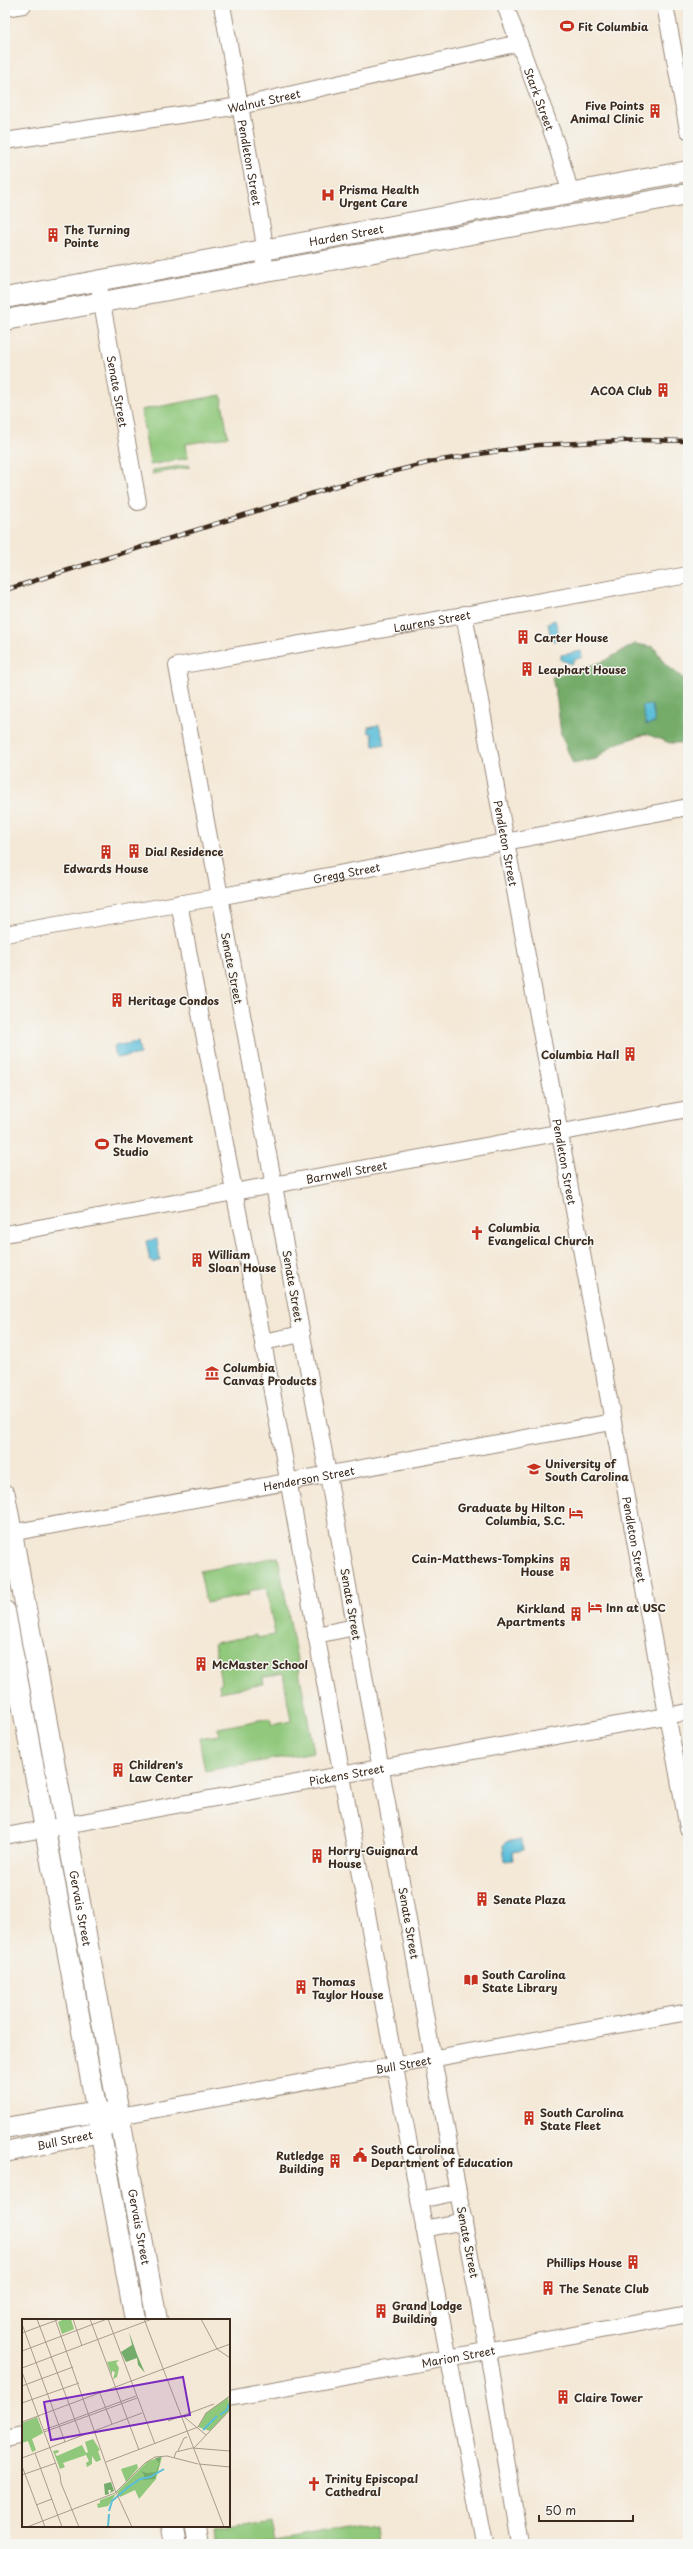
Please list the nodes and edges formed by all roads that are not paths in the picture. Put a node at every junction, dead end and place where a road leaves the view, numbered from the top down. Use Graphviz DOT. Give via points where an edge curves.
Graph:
graph roads {
  1 [pos="23,5"];
  2 [pos="222,5"];
  3 [pos="505,5"];
  4 [pos="665,5"];
  5 [pos="5,8"];
  6 [pos="519,43"];
  7 [pos="240,106"];
  8 [pos="688,130"];
  9 [pos="5,142"];
  10 [pos="688,171"];
  11 [pos="571,194"];
  12 [pos="688,194"];
  13 [pos="265,250"];
  14 [pos="263,273"];
  15 [pos="98,281"];
  16 [pos="5,297"];
  17 [pos="102,303"];
  18 [pos="5,320"];
  19 [pos="138,502"];
  20 [pos="688,575"];
  21 [pos="464,614"];
  22 [pos="177,666"];
  23 [pos="688,807"];
  24 [pos="506,842"];
  25 [pos="218,897"];
  26 [pos="179,903"];
  27 [pos="5,934"];
  28 [pos="688,1109"];
  29 [pos="559,1132"];
  30 [pos="274,1184"];
  31 [pos="234,1193"];
  32 [pos="5,1234"];
  33 [pos="302,1334"];
  34 [pos="263,1342"];
  35 [pos="612,1422"];
  36 [pos="328,1475"];
  37 [pos="289,1482"];
  38 [pos="5,1495"];
  39 [pos="8,1533"];
  40 [pos="5,1611"];
  41 [pos="355,1627"];
  42 [pos="316,1635"];
  43 [pos="688,1712"];
  44 [pos="668,1715"];
  45 [pos="381,1766"];
  46 [pos="342,1774"];
  47 [pos="66,1825"];
  48 [pos="46,1828"];
  49 [pos="688,1828"];
  50 [pos="5,1836"];
  51 [pos="688,2012"];
  52 [pos="433,2059"];
  53 [pos="394,2066"];
  54 [pos="97,2112"];
  55 [pos="119,2116"];
  56 [pos="5,2128"];
  57 [pos="100,2132"];
  58 [pos="5,2152"];
  59 [pos="458,2192"];
  60 [pos="419,2200"];
  61 [pos="464,2221"];
  62 [pos="424,2229"];
  63 [pos="688,2314"];
  64 [pos="135,2319"];
  65 [pos="156,2319"];
  66 [pos="488,2351"];
  67 [pos="449,2358"];
  68 [pos="230,2398"];
  69 [pos="22,2435"];
  70 [pos="5,2439"];
  71 [pos="173,2527"];
  72 [pos="194,2527"];
  73 [pos="176,2544"];
  74 [pos="198,2544"];
  75 [pos="484,2544"];
  76 [pos="520,2544"];
  1 -- 5 [label="street"];
  2 -- 7 [label="street, Pendleton Street"];
  3 -- 6 [label="street, Stark Street"];
  4 -- 8 [label="street"];
  6 -- 7 [label="street, Walnut Street"];
  6 -- 11 [label="street, Stark Street" via="556,143"];
  7 -- 9 [label="street, Walnut Street"];
  7 -- 13 [label="street, Pendleton Street"];
  10 -- 11 [label="main road, Harden Street"];
  11 -- 13 [label="main road, Harden Street"];
  12 -- 14 [label="main road, Harden Street"];
  13 -- 14 [label="street, Pendleton Street"];
  13 -- 15 [label="main road, Harden Street"];
  14 -- 17 [label="main road, Harden Street"];
  15 -- 16 [label="main road, Harden Street"];
  15 -- 17 [label="street, Senate Street"];
  17 -- 18 [label="main road, Harden Street"];
  17 -- 19 [label="street, Senate Street"];
  20 -- 21 [label="street, Laurens Street"];
  21 -- 22 [label="street, Laurens Street"];
  21 -- 24 [label="street, Pendleton Street"];
  22 -- 25 [label="street, Senate Street"];
  23 -- 24 [label="street, Gregg Street"];
  24 -- 25 [label="street, Gregg Street"];
  24 -- 29 [label="street, Pendleton Street"];
  25 -- 26 [label="street, Gregg Street"];
  25 -- 30 [label="street, Senate Street"];
  26 -- 27 [label="street, Gregg Street"];
  26 -- 31 [label="street"];
  28 -- 29 [label="street, Barnwell Street"];
  29 -- 30 [label="street, Barnwell Street"];
  29 -- 35 [label="street, Pendleton Street"];
  30 -- 31 [label="street, Barnwell Street"];
  30 -- 33 [label="street, Senate Street"];
  31 -- 32 [label="street, Barnwell Street"];
  31 -- 34 [label="street"];
  33 -- 34 [label="street"];
  33 -- 36 [label="street, Senate Street"];
  34 -- 37 [label="street"];
  35 -- 36 [label="street, Henderson Street"];
  35 -- 44 [label="street, Pendleton Street"];
  36 -- 37 [label="street, Henderson Street"];
  36 -- 41 [label="street, Senate Street"];
  37 -- 39 [label="street, Henderson Street"];
  37 -- 42 [label="street"];
  38 -- 39 [label="main road, Gervais Street"];
  39 -- 47 [label="main road, Gervais Street"];
  40 -- 48 [label="main road, Gervais Street"];
  41 -- 42 [label="street"];
  41 -- 45 [label="street, Senate Street"];
  42 -- 46 [label="street"];
  43 -- 44 [label="street, Pickens Street"];
  44 -- 45 [label="street, Pickens Street"];
  44 -- 49 [label="street, Pendleton Street"];
  45 -- 46 [label="street, Pickens Street"];
  45 -- 52 [label="street, Senate Street"];
  46 -- 47 [label="street, Pickens Street"];
  46 -- 53 [label="street"];
  47 -- 48 [label="street, Pickens Street"];
  47 -- 55 [label="main road, Gervais Street"];
  48 -- 50 [label="street, Pickens Street"];
  48 -- 54 [label="main road, Gervais Street"];
  51 -- 52 [label="street, Bull Street"];
  52 -- 53 [label="street, Bull Street"];
  52 -- 59 [label="street, Senate Street"];
  53 -- 55 [label="street, Bull Street"];
  53 -- 60 [label="street"];
  54 -- 55 [label="main road, Bull Street"];
  54 -- 56 [label="main road, Bull Street"];
  54 -- 57 [label="main road, Gervais Street"];
  55 -- 57 [label="main road, Bull Street"];
  55 -- 65 [label="main road, Gervais Street"];
  57 -- 58 [label="main road, Bull Street"];
  57 -- 64 [label="main road, Gervais Street"];
  59 -- 60 [label="street"];
  59 -- 61 [label="street, Senate Street"];
  60 -- 62 [label="street"];
  61 -- 62 [label="street"];
  61 -- 66 [label="street, Senate Street"];
  62 -- 67 [label="street"];
  63 -- 66 [label="street, Marion Street"];
  66 -- 67 [label="street, Marion Street"];
  66 -- 76 [label="street, Senate Street"];
  67 -- 68 [label="street, Marion Street"];
  67 -- 75 [label="street"];
  69 -- 70 [label="street"];
  71 -- 73 [label="main road"];
  72 -- 74 [label="main road"];
}
